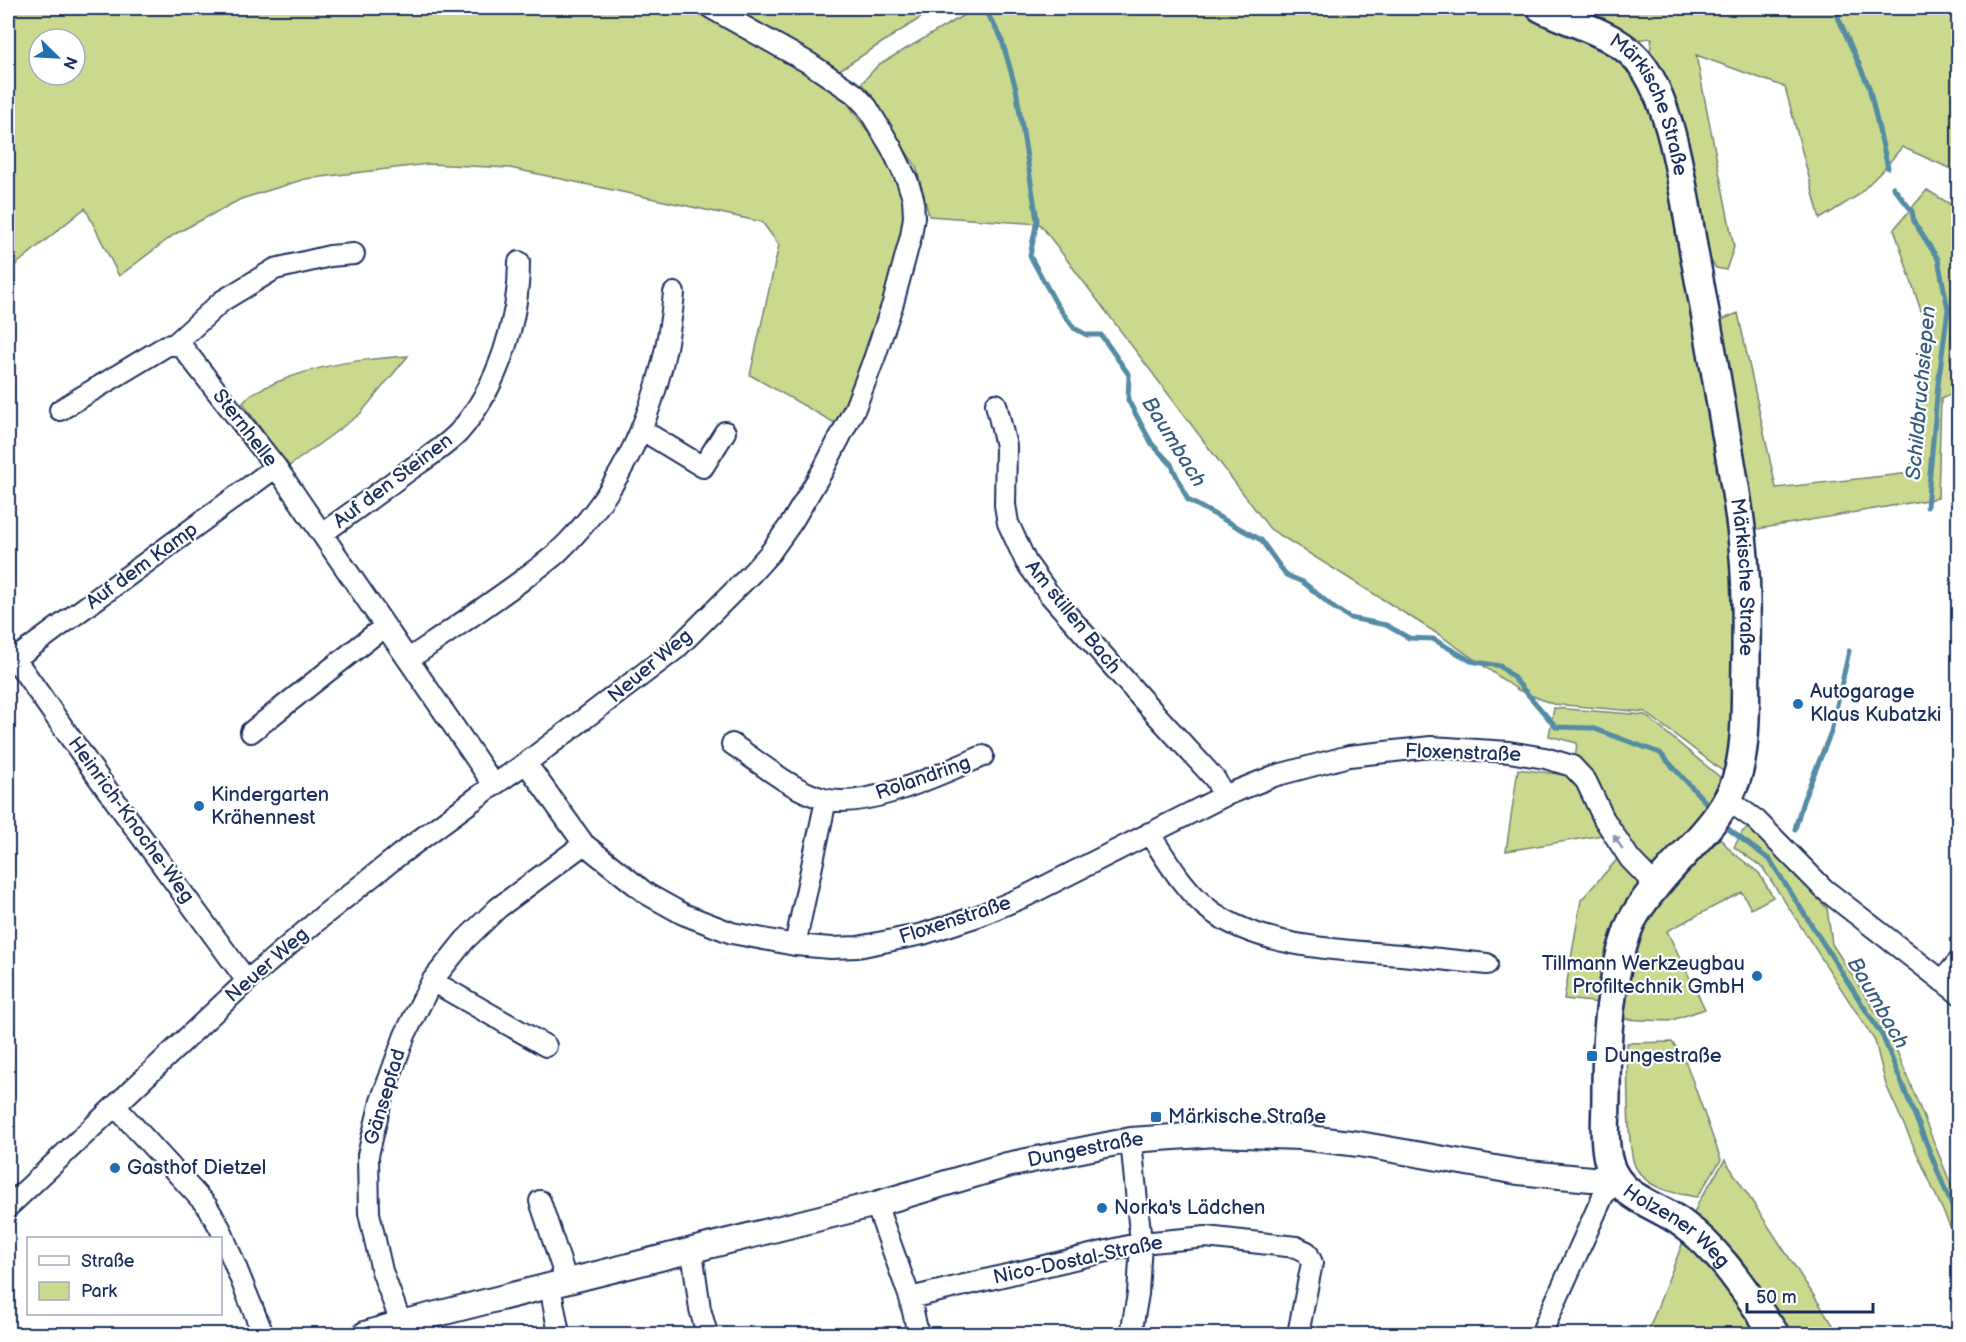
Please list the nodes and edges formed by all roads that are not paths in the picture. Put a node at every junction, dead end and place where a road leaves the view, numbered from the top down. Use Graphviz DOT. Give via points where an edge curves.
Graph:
graph roads {
  1 [pos="711,8"];
  2 [pos="1541,8"];
  3 [pos="354,254"];
  4 [pos="519,262"];
  5 [pos="674,293"];
  6 [pos="175,344"];
  7 [pos="996,404"];
  8 [pos="60,410"];
  9 [pos="642,430"];
  10 [pos="725,432"];
  11 [pos="276,467"];
  12 [pos="322,533"];
  13 [pos="385,626"];
  14 [pos="409,659"];
  15 [pos="11,662"];
  16 [pos="251,732"];
  17 [pos="732,744"];
  18 [pos="983,756"];
  19 [pos="526,763"];
  20 [pos="494,785"];
  21 [pos="1224,796"];
  22 [pos="826,800"];
  23 [pos="1728,800"];
  24 [pos="1149,833"];
  25 [pos="584,844"];
  26 [pos="1656,886"];
  27 [pos="795,945"];
  28 [pos="1959,962"];
  29 [pos="1487,964"];
  30 [pos="247,981"];
  31 [pos="432,981"];
  32 [pos="1942,981"];
  33 [pos="1959,993"];
  34 [pos="546,1046"];
  35 [pos="116,1107"];
  36 [pos="1131,1140"];
  37 [pos="1616,1179"];
  38 [pos="540,1201"];
  39 [pos="876,1204"];
  40 [pos="8,1207"];
  41 [pos="1141,1243"];
  42 [pos="692,1251"];
  43 [pos="558,1284"];
  44 [pos="910,1298"];
  45 [pos="401,1323"];
  46 [pos="263,1335"];
  47 [pos="365,1335"];
  48 [pos="559,1335"];
  49 [pos="707,1335"];
  50 [pos="918,1335"];
  51 [pos="1131,1335"];
  52 [pos="1298,1335"];
  53 [pos="1541,1335"];
  54 [pos="1775,1335"];
  1 -- 19 [label="street, Neuer Weg" via="843,84 861,100 907,180 913,198 911,236 889,314 855,408 823,470 770,553 676,649"];
  2 -- 23 [label="main road, Märkische Straße" via="1608,37 1638,60 1656,91 1679,172 1719,390 1745,571 1743,750"];
  3 -- 6 [label="street" via="274,269 222,301"];
  4 -- 12 [label="street, Auf den Steinen" via="519,289 501,361 479,406 458,433 436,451"];
  5 -- 9 [label="street" via="662,372"];
  6 -- 8 [label="street"];
  6 -- 11 [label="street, Sternhelle" via="183,348"];
  7 -- 21 [label="street, Am stillen Bach" via="1006,446 1008,523 1026,562 1064,611 1215,779"];
  9 -- 10 [label="street" via="703,467"];
  9 -- 14 [label="street" via="607,494 556,553 488,606"];
  11 -- 12 [label="street, Sternhelle"];
  11 -- 15 [label="street, Auf dem Kamp"];
  12 -- 13 [label="street, Sternhelle"];
  13 -- 14 [label="street, Sternhelle"];
  13 -- 16 [label="street"];
  14 -- 20 [label="street, Sternhelle"];
  15 -- 30 [label="street, Heinrich-Knoche-Weg"];
  17 -- 22 [label="street, Rolandring" via="802,790"];
  18 -- 22 [label="street, Rolandring" via="876,796"];
  19 -- 20 [label="street, Neuer Weg"];
  19 -- 25 [label="street, Floxenstraße"];
  20 -- 30 [label="street, Neuer Weg" via="399,855"];
  21 -- 24 [label="street, Floxenstraße"];
  26 -- 21 [label="street, Floxenstraße, one-way" via="1630,859 1586,781 1572,766 1545,758 1431,747 1359,755 1274,776"];
  22 -- 27 [label="street"];
  23 -- 26 [label="main road, Märkische Straße"];
  23 -- 32 [label="street" via="1756,820 1824,889"];
  24 -- 27 [label="street, Floxenstraße" via="1026,896 923,934 858,947"];
  24 -- 29 [label="street" via="1172,868 1211,911 1250,931 1327,949"];
  25 -- 27 [label="street, Floxenstraße" via="647,894 683,914 732,933"];
  25 -- 31 [label="street, Gänsepfad" via="498,908 465,940"];
  26 -- 37 [label="main road, Märkische Straße" via="1629,927 1613,983 1607,1039 1606,1134"];
  28 -- 32 [label="street"];
  30 -- 35 [label="street, Neuer Weg"];
  31 -- 34 [label="street"];
  31 -- 45 [label="street, Gänsepfad" via="405,1035 381,1101 368,1155 369,1213 382,1271"];
  32 -- 33 [label="street"];
  35 -- 40 [label="street, Neuer Weg"];
  35 -- 46 [label="street" via="207,1206 220,1228"];
  36 -- 37 [label="street, Dungestraße" via="1216,1134 1300,1137 1518,1172"];
  36 -- 39 [label="street, Dungestraße" via="1007,1166"];
  36 -- 41 [label="street"];
  37 -- 53 [label="street" via="1603,1196"];
  37 -- 54 [label="main road, Holzener Weg" via="1628,1192 1681,1222 1702,1239"];
  38 -- 43 [label="street"];
  39 -- 42 [label="street, Dungestraße"];
  39 -- 44 [label="street"];
  41 -- 44 [label="street, Nico-Dostal-Straße"];
  41 -- 51 [label="street"];
  41 -- 52 [label="street, Nico-Dostal-Straße" via="1206,1237 1296,1247 1307,1252 1312,1263"];
  42 -- 43 [label="street, Dungestraße"];
  42 -- 49 [label="street"];
  43 -- 45 [label="street, Dungestraße"];
  43 -- 48 [label="street"];
  44 -- 50 [label="street"];
  45 -- 47 [label="street, Dungestraße"];
}
